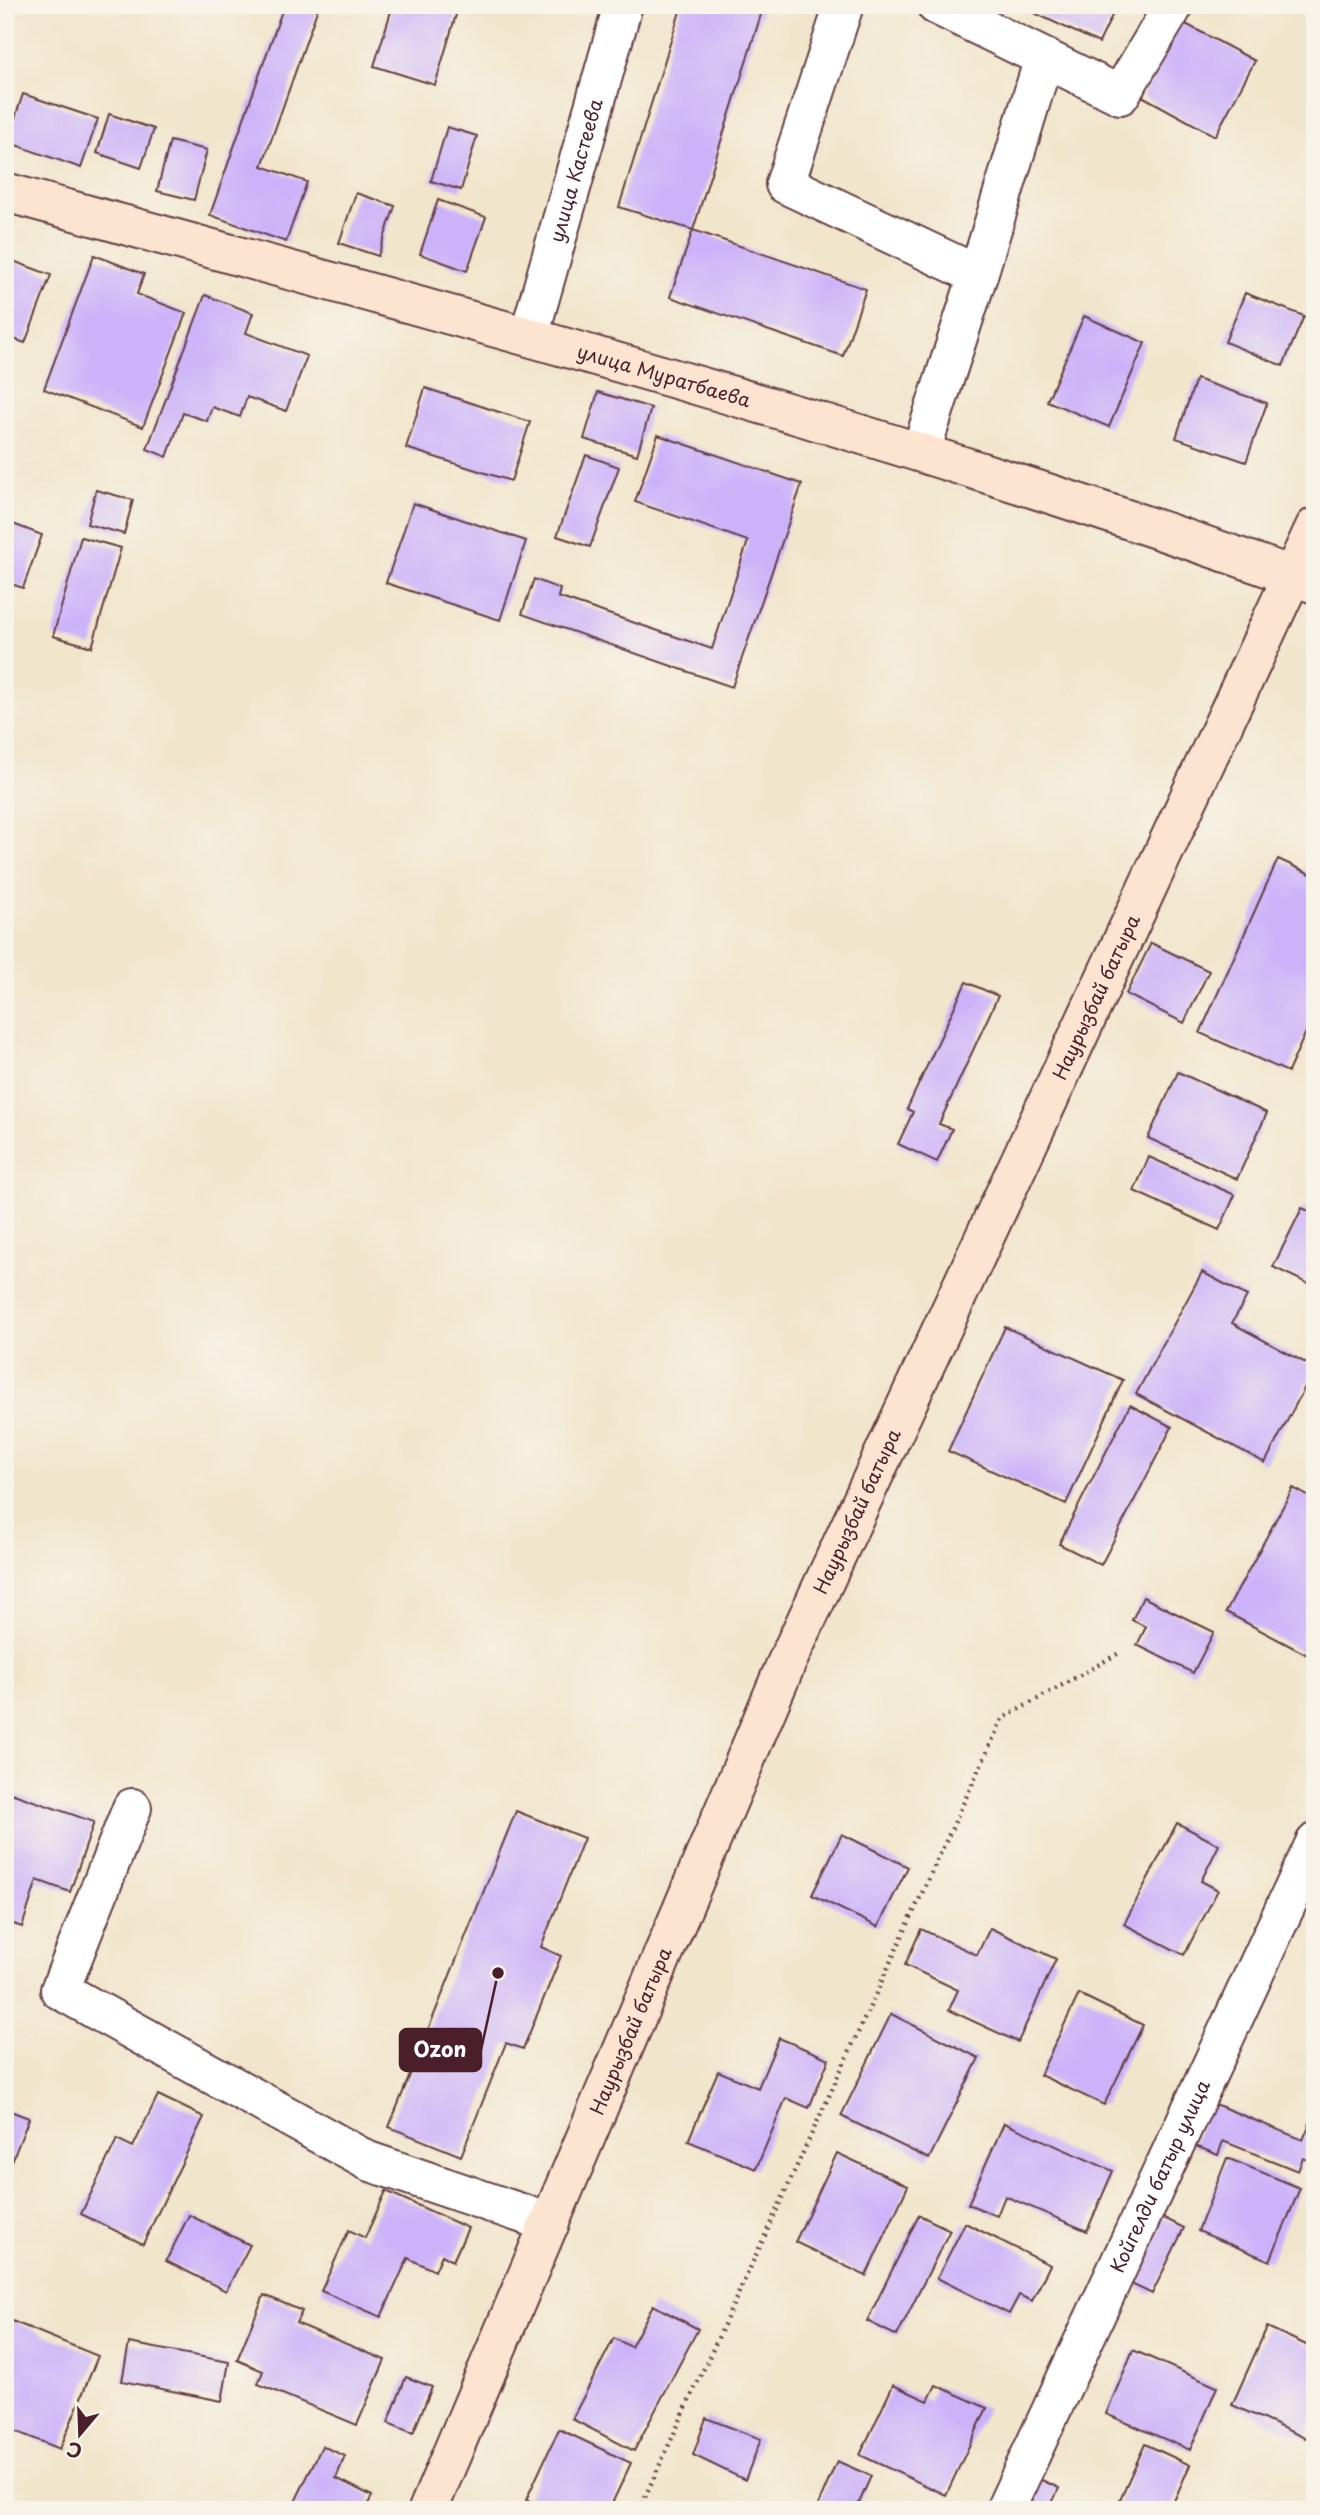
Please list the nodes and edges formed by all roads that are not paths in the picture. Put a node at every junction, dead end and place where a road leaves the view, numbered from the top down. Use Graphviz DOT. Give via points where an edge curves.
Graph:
graph roads {
  1 [pos="623,5"];
  2 [pos="844,5"];
  3 [pos="936,5"];
  4 [pos="1174,5"];
  5 [pos="1044,58"];
  6 [pos="5,192"];
  7 [pos="978,275"];
  8 [pos="528,336"];
  9 [pos="921,451"];
  10 [pos="1315,527"];
  11 [pos="1303,580"];
  12 [pos="132,1808"];
  13 [pos="1315,1843"];
  14 [pos="550,2223"];
  15 [pos="428,2510"];
  16 [pos="1005,2510"];
  1 -- 8 [label="street, улица Кастеева"];
  2 -- 7 [label="street" via="785,184"];
  3 -- 5 [label="street"];
  4 -- 5 [label="street" via="1120,95"];
  5 -- 7 [label="street"];
  6 -- 8 [label="main road, улица Муратбаева"];
  7 -- 9 [label="street"];
  8 -- 9 [label="main road, улица Муратбаева"];
  9 -- 11 [label="main road, улица Муратбаева"];
  10 -- 11 [label="main road, Наурызбай батыра"];
  11 -- 14 [label="main road, Наурызбай батыра" via="786,1664"];
  12 -- 14 [label="street" via="60,1990 368,2161"];
  13 -- 16 [label="street, Койгелди батыр улица"];
  14 -- 15 [label="main road, Наурызбай батыра"];
}
